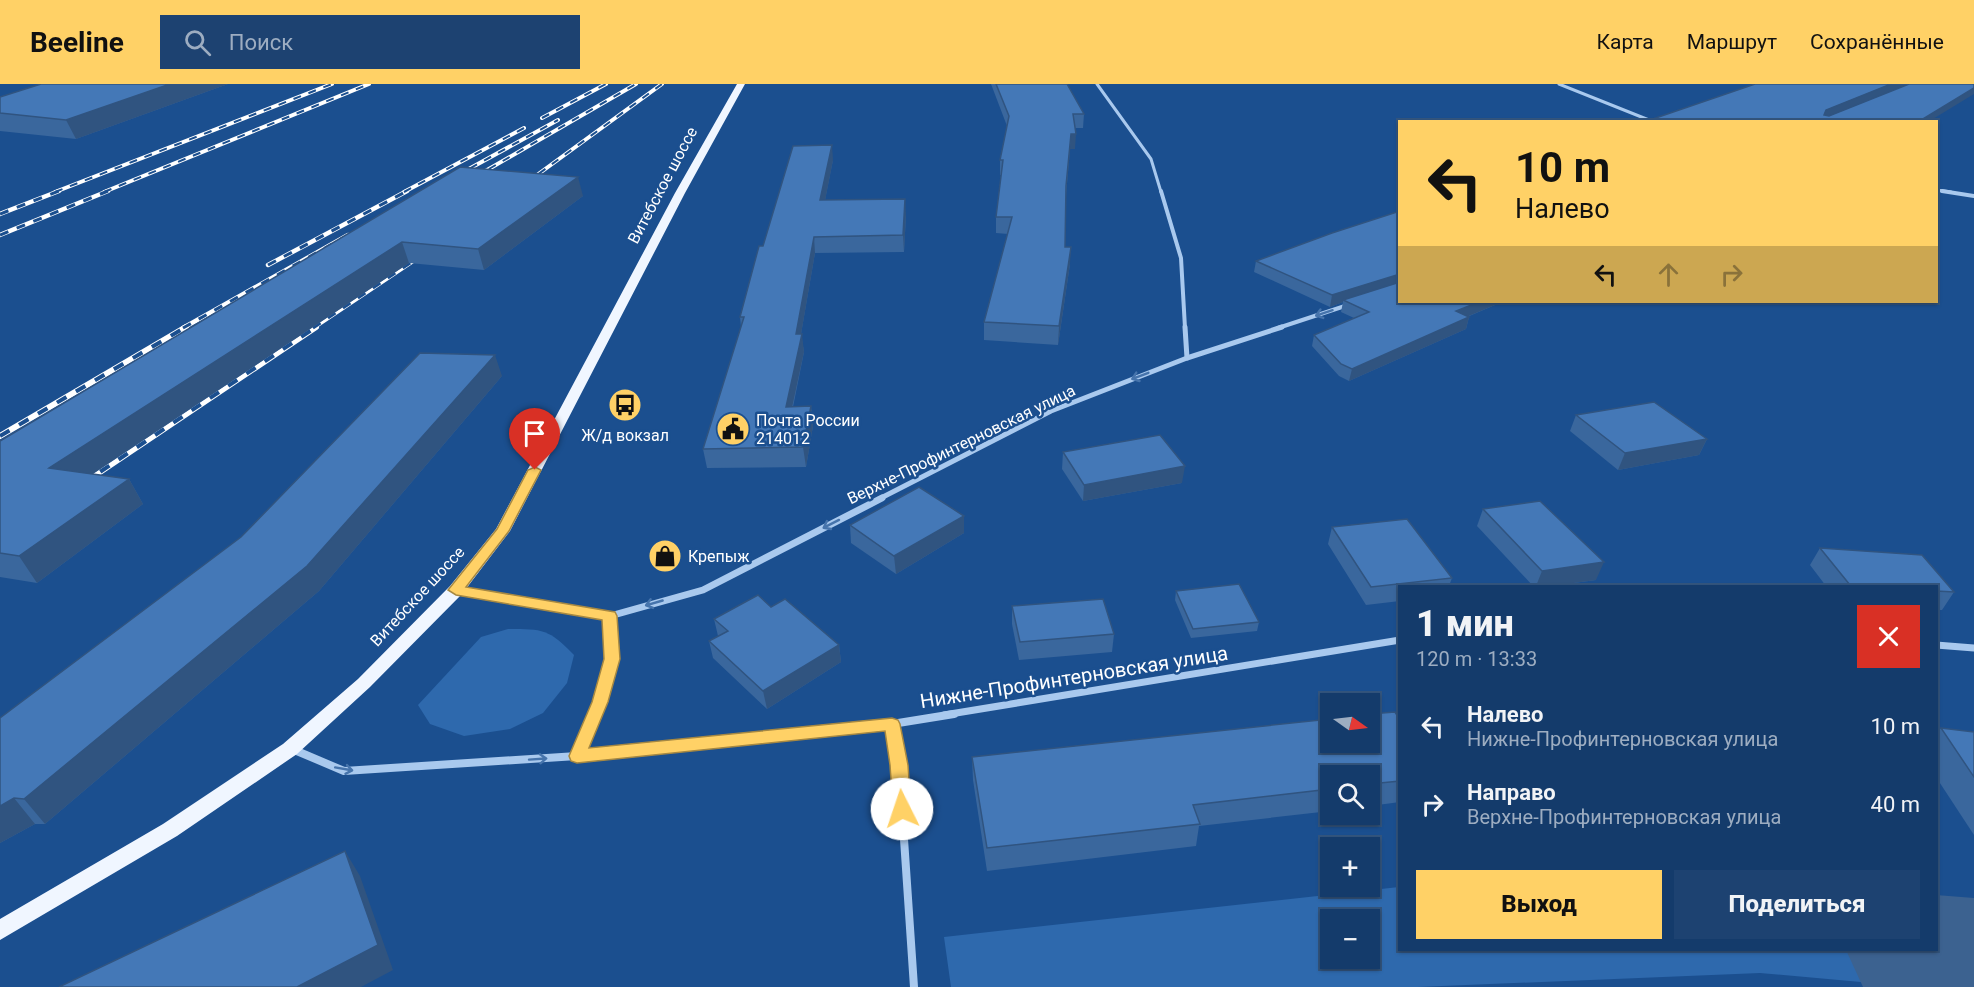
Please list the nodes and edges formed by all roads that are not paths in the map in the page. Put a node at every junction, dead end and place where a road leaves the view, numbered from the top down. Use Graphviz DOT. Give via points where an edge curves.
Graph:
graph roads {
  1 [pos="741,84"];
  2 [pos="1097,84"];
  3 [pos="1559,84"];
  4 [pos="1649,120"];
  5 [pos="1938,190"];
  6 [pos="1974,196"];
  7 [pos="1355,303"];
  8 [pos="1186,358"];
  9 [pos="456,590"];
  10 [pos="610,616"];
  11 [pos="1398,640"];
  12 [pos="1938,645"];
  13 [pos="1974,648"];
  14 [pos="892,724"];
  15 [pos="290,749"];
  16 [pos="577,756"];
  17 [pos="0,930"];
  18 [pos="914,987"];
  1 -- 9 [label="main road, Витебское шоссе" via="503,531"];
  2 -- 8 [label="street" via="1151,159 1181,258"];
  3 -- 4 [label="street"];
  5 -- 6 [label="street"];
  7 -- 8 [label="street, Верхне-Профинтерновская улица, one-way"];
  8 -- 10 [label="street, Верхне-Профинтерновская улица, one-way" via="1051,411 703,590"];
  9 -- 10 [label="street, Верхне-Профинтерновская улица"];
  9 -- 15 [label="main road, Витебское шоссе" via="364,683"];
  10 -- 16 [label="street" via="612,659 600,702"];
  11 -- 14 [label="street, Нижне-Профинтерновская улица"];
  12 -- 13 [label="street"];
  14 -- 16 [label="street, Нижне-Профинтерновская улица"];
  14 -- 18 [label="street" via="899,765"];
  15 -- 16 [label="street, Нижне-Профинтерновская улица, one-way" via="344,771"];
  15 -- 17 [label="main road, Витебское шоссе" via="170,830"];
}
